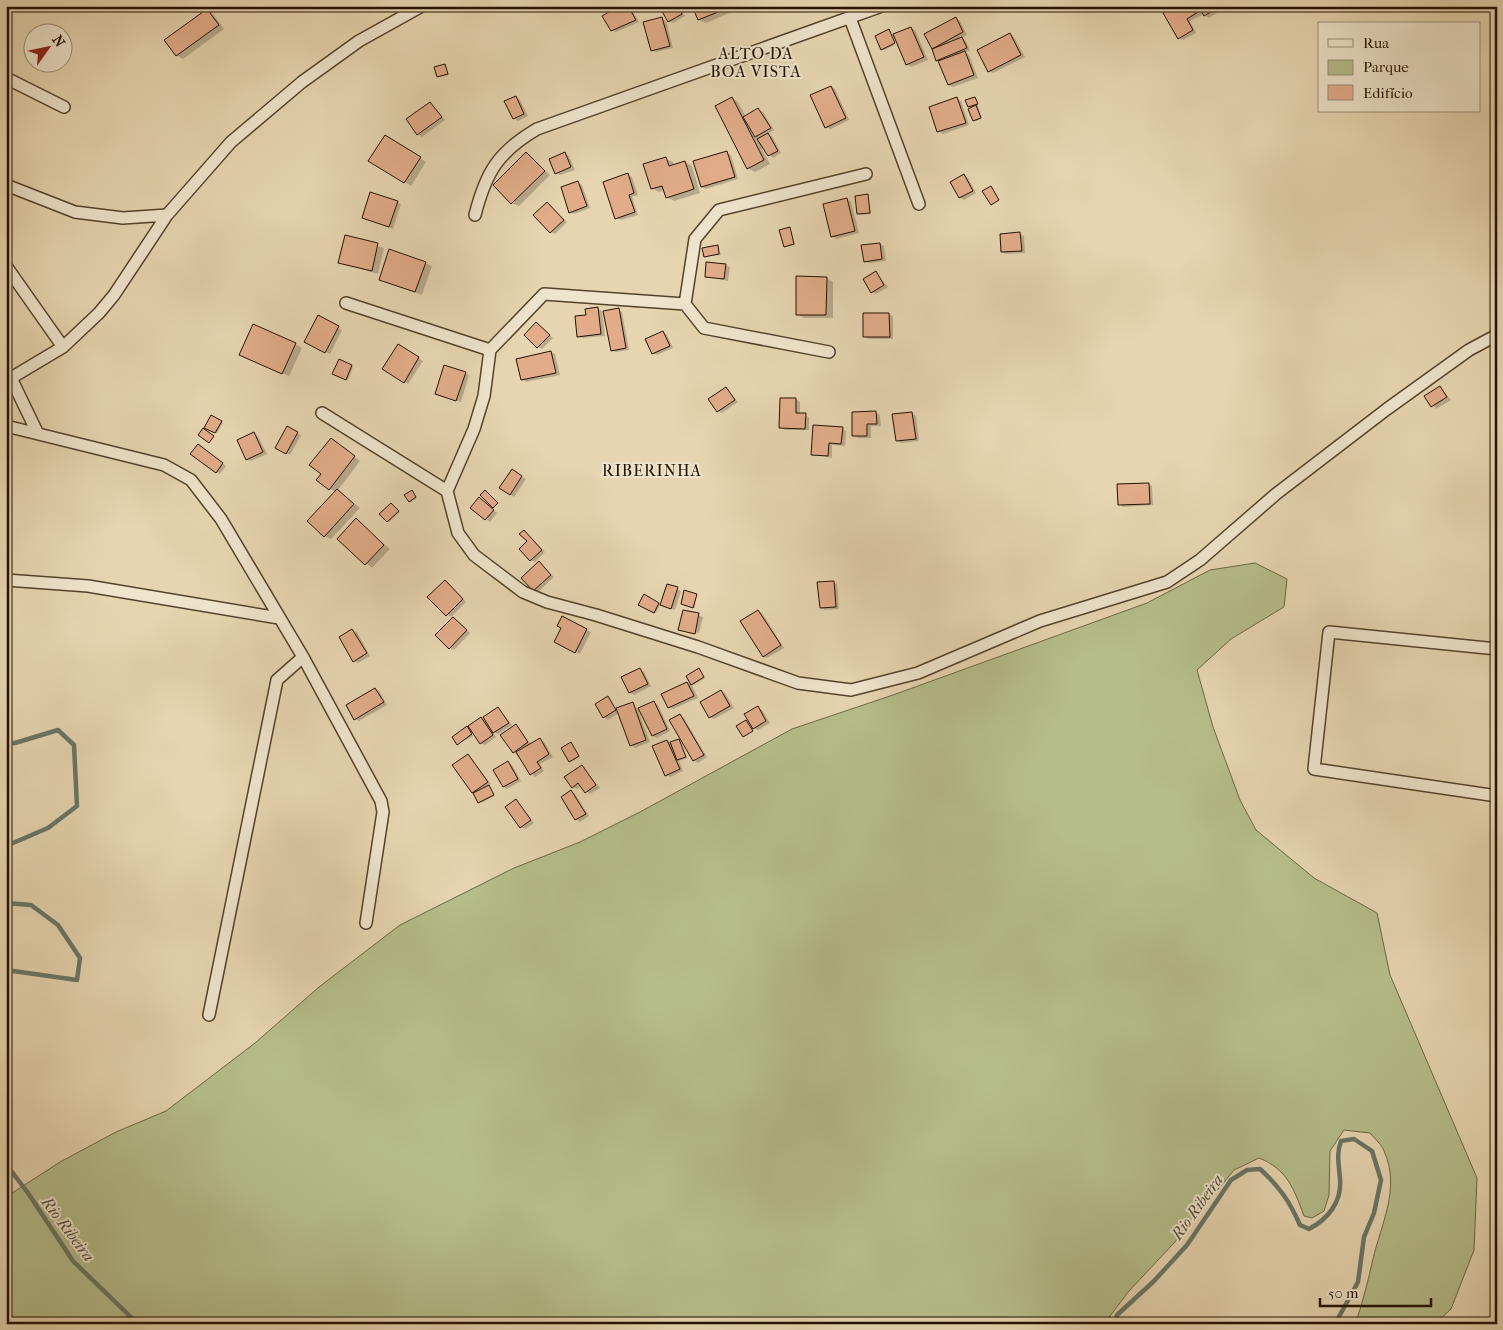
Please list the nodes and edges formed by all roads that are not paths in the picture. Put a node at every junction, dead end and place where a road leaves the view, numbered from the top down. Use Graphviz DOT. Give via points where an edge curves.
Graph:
graph roads {
  1 [pos="422,6"];
  2 [pos="882,6"];
  3 [pos="850,18"];
  4 [pos="6,78"];
  5 [pos="64,107"];
  6 [pos="866,174"];
  7 [pos="6,185"];
  8 [pos="919,204"];
  9 [pos="167,214"];
  10 [pos="475,215"];
  11 [pos="6,266"];
  12 [pos="346,303"];
  13 [pos="685,304"];
  14 [pos="1497,335"];
  15 [pos="63,348"];
  16 [pos="490,350"];
  17 [pos="829,352"];
  18 [pos="9,380"];
  19 [pos="322,413"];
  20 [pos="6,426"];
  21 [pos="37,432"];
  22 [pos="447,491"];
  23 [pos="6,580"];
  24 [pos="279,618"];
  25 [pos="1497,648"];
  26 [pos="302,657"];
  27 [pos="1497,796"];
  28 [pos="366,923"];
  29 [pos="209,1015"];
  1 -- 9 [label="street" via="360,41 302,82 215,158"];
  2 -- 3 [label="street"];
  3 -- 8 [label="street"];
  3 -- 10 [label="street" via="537,129 508,148 497,160 482,188"];
  4 -- 5 [label="street"];
  6 -- 13 [label="street" via="719,210 695,239"];
  7 -- 9 [label="street" via="75,212 122,218"];
  9 -- 15 [label="street" via="114,295"];
  11 -- 15 [label="street"];
  12 -- 16 [label="street"];
  13 -- 16 [label="street" via="544,294"];
  13 -- 17 [label="street" via="704,328"];
  14 -- 22 [label="street" via="1469,350 1387,409 1276,494 1200,560 1167,582 1040,621 918,673 866,688 851,690 798,683 698,647 547,602 524,592 474,555 458,533"];
  15 -- 18 [label="street"];
  16 -- 22 [label="street" via="484,396 474,429"];
  18 -- 21 [label="street"];
  19 -- 22 [label="street"];
  20 -- 21 [label="street"];
  21 -- 24 [label="street" via="164,465 191,480 221,518"];
  23 -- 24 [label="street" via="88,586"];
  24 -- 26 [label="street"];
  25 -- 27 [label="street" via="1329,632 1314,769"];
  26 -- 28 [label="street" via="381,801 383,812"];
  26 -- 29 [label="street" via="277,680"];
}
